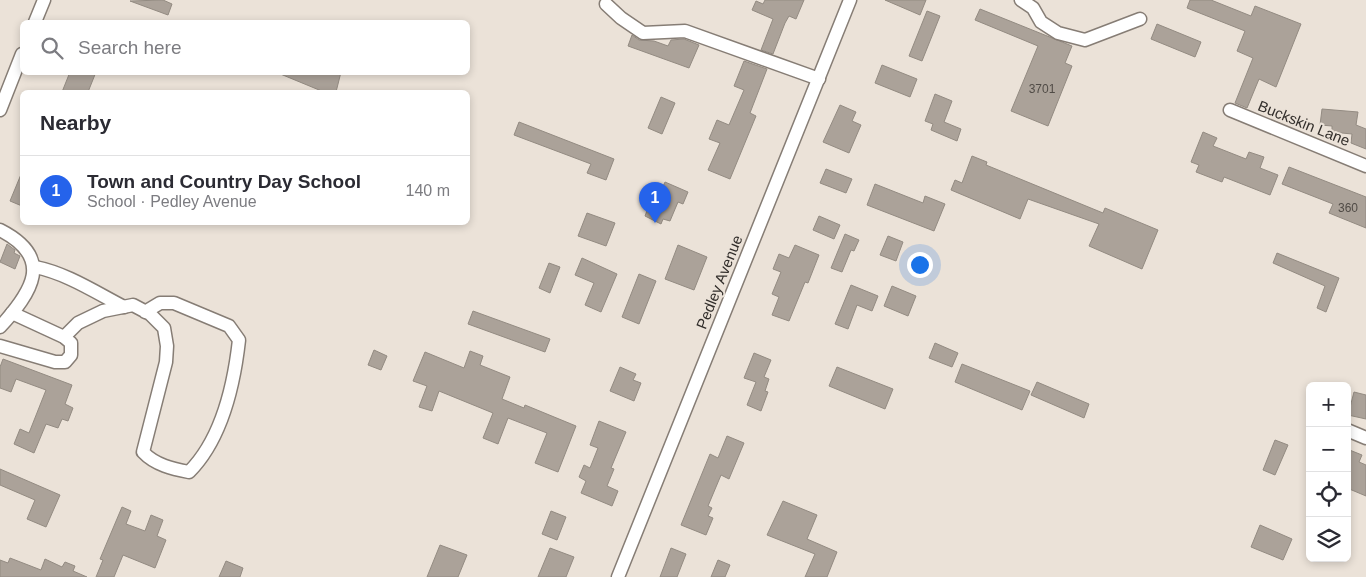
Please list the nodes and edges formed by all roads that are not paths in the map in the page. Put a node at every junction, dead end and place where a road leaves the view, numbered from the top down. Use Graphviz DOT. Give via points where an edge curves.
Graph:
graph roads {
  1 [pos="44,0"];
  2 [pos="850,0"];
  3 [pos="1021,0"];
  4 [pos="606,4"];
  5 [pos="1140,19"];
  6 [pos="36,20"];
  7 [pos="20,59"];
  8 [pos="819,79"];
  9 [pos="0,110"];
  10 [pos="1230,110"];
  11 [pos="1366,166"];
  12 [pos="0,230"];
  13 [pos="35,267"];
  14 [pos="124,307"];
  15 [pos="145,312"];
  16 [pos="12,314"];
  17 [pos="0,327"];
  18 [pos="64,338"];
  19 [pos="0,346"];
  20 [pos="1351,432"];
  21 [pos="1366,438"];
  22 [pos="618,577"];
  1 -- 6 [label="street"];
  2 -- 8 [label="street, Pedley Avenue"];
  3 -- 5 [label="street" via="1033,8 1041,22 1058,33 1085,40"];
  4 -- 8 [label="street" via="642,33 685,31"];
  7 -- 9 [label="street"];
  8 -- 22 [label="street, Pedley Avenue"];
  10 -- 11 [label="street, Buckskin Lane"];
  12 -- 13 [label="street" via="24,246"];
  13 -- 14 [label="street" via="81,284"];
  13 -- 16 [label="street" via="34,278 25,297"];
  14 -- 15 [label="street" via="133,306"];
  14 -- 18 [label="street" via="103,311 78,322"];
  15 -- 15 [label="street" via="164,328 167,346 166,362 143,452 150,459 174,470 189,472 201,460 217,430 236,368 239,340 230,326 174,303 160,303"];
  16 -- 17 [label="street"];
  16 -- 18 [label="street"];
  18 -- 19 [label="street" via="71,343 71,355 65,362"];
  20 -- 21 [label="street"];
}
